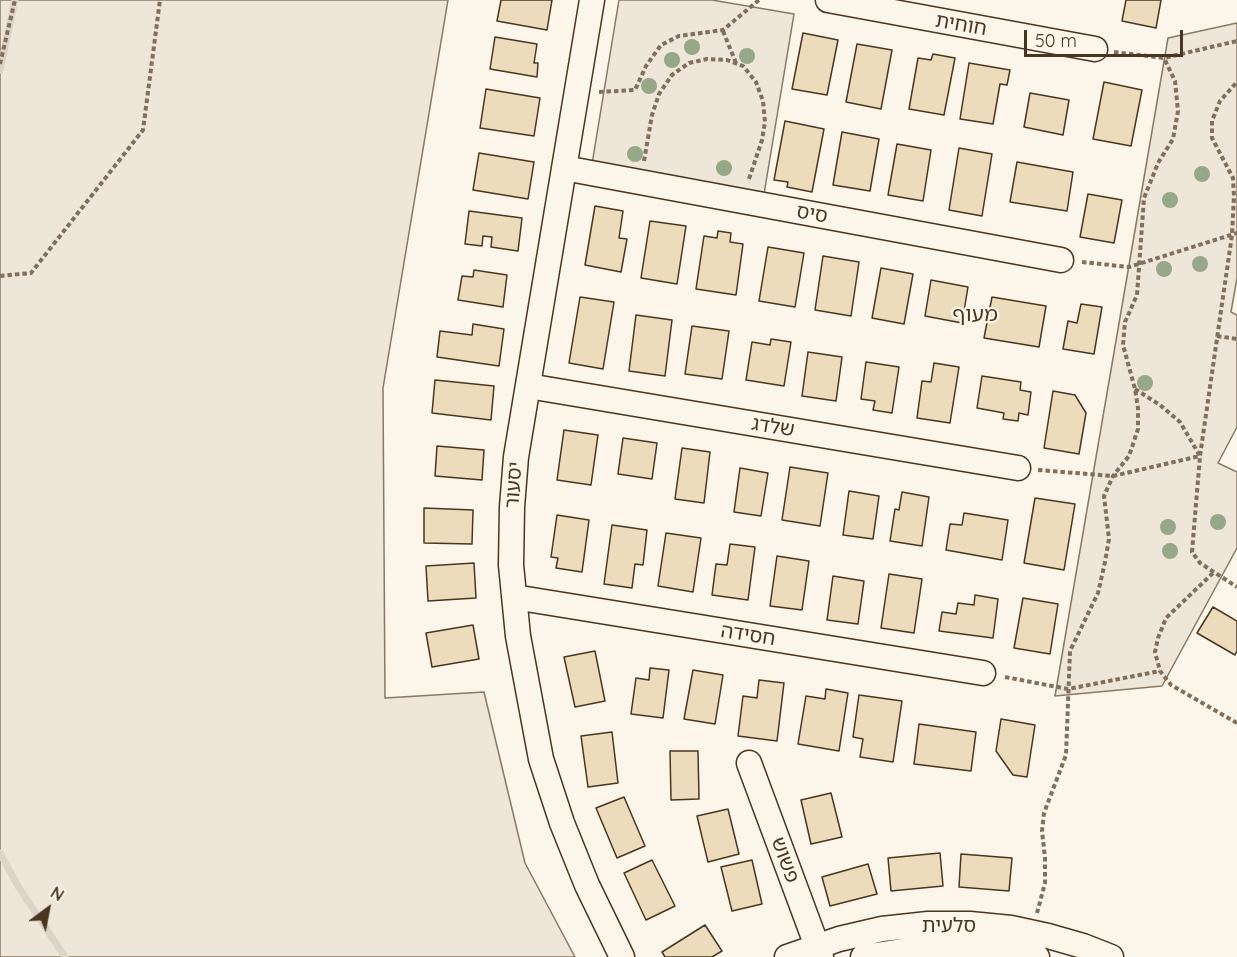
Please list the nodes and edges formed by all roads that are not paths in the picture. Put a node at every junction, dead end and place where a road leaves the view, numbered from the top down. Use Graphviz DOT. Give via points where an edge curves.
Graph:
graph roads {
  1 [pos="592,0"];
  2 [pos="828,0"];
  3 [pos="1095,49"];
  4 [pos="564,168"];
  5 [pos="1060,260"];
  6 [pos="528,386"];
  7 [pos="1018,468"];
  8 [pos="514,597"];
  9 [pos="982,673"];
  10 [pos="749,763"];
  11 [pos="819,951"];
  12 [pos="622,957"];
  13 [pos="787,957"];
  14 [pos="863,957"];
  15 [pos="1037,957"];
  16 [pos="1111,957"];
  1 -- 4 [label="street, יסעור"];
  2 -- 3 [label="street, חוחית"];
  4 -- 5 [label="street, סיס"];
  4 -- 6 [label="street, יסעור"];
  6 -- 7 [label="street, שלדג"];
  6 -- 8 [label="street, יסעור" via="512,507"];
  8 -- 9 [label="street, חסידה"];
  8 -- 12 [label="street, יסעור" via="541,759 587,885"];
  10 -- 11 [label="street, פשוש"];
  11 -- 13 [label="street, סלעית"];
  11 -- 16 [label="street, סלעית" via="838,939 882,929 970,924 1032,933"];
  14 -- 15 [label="street, סלעית" via="929,947 969,947"];
}
